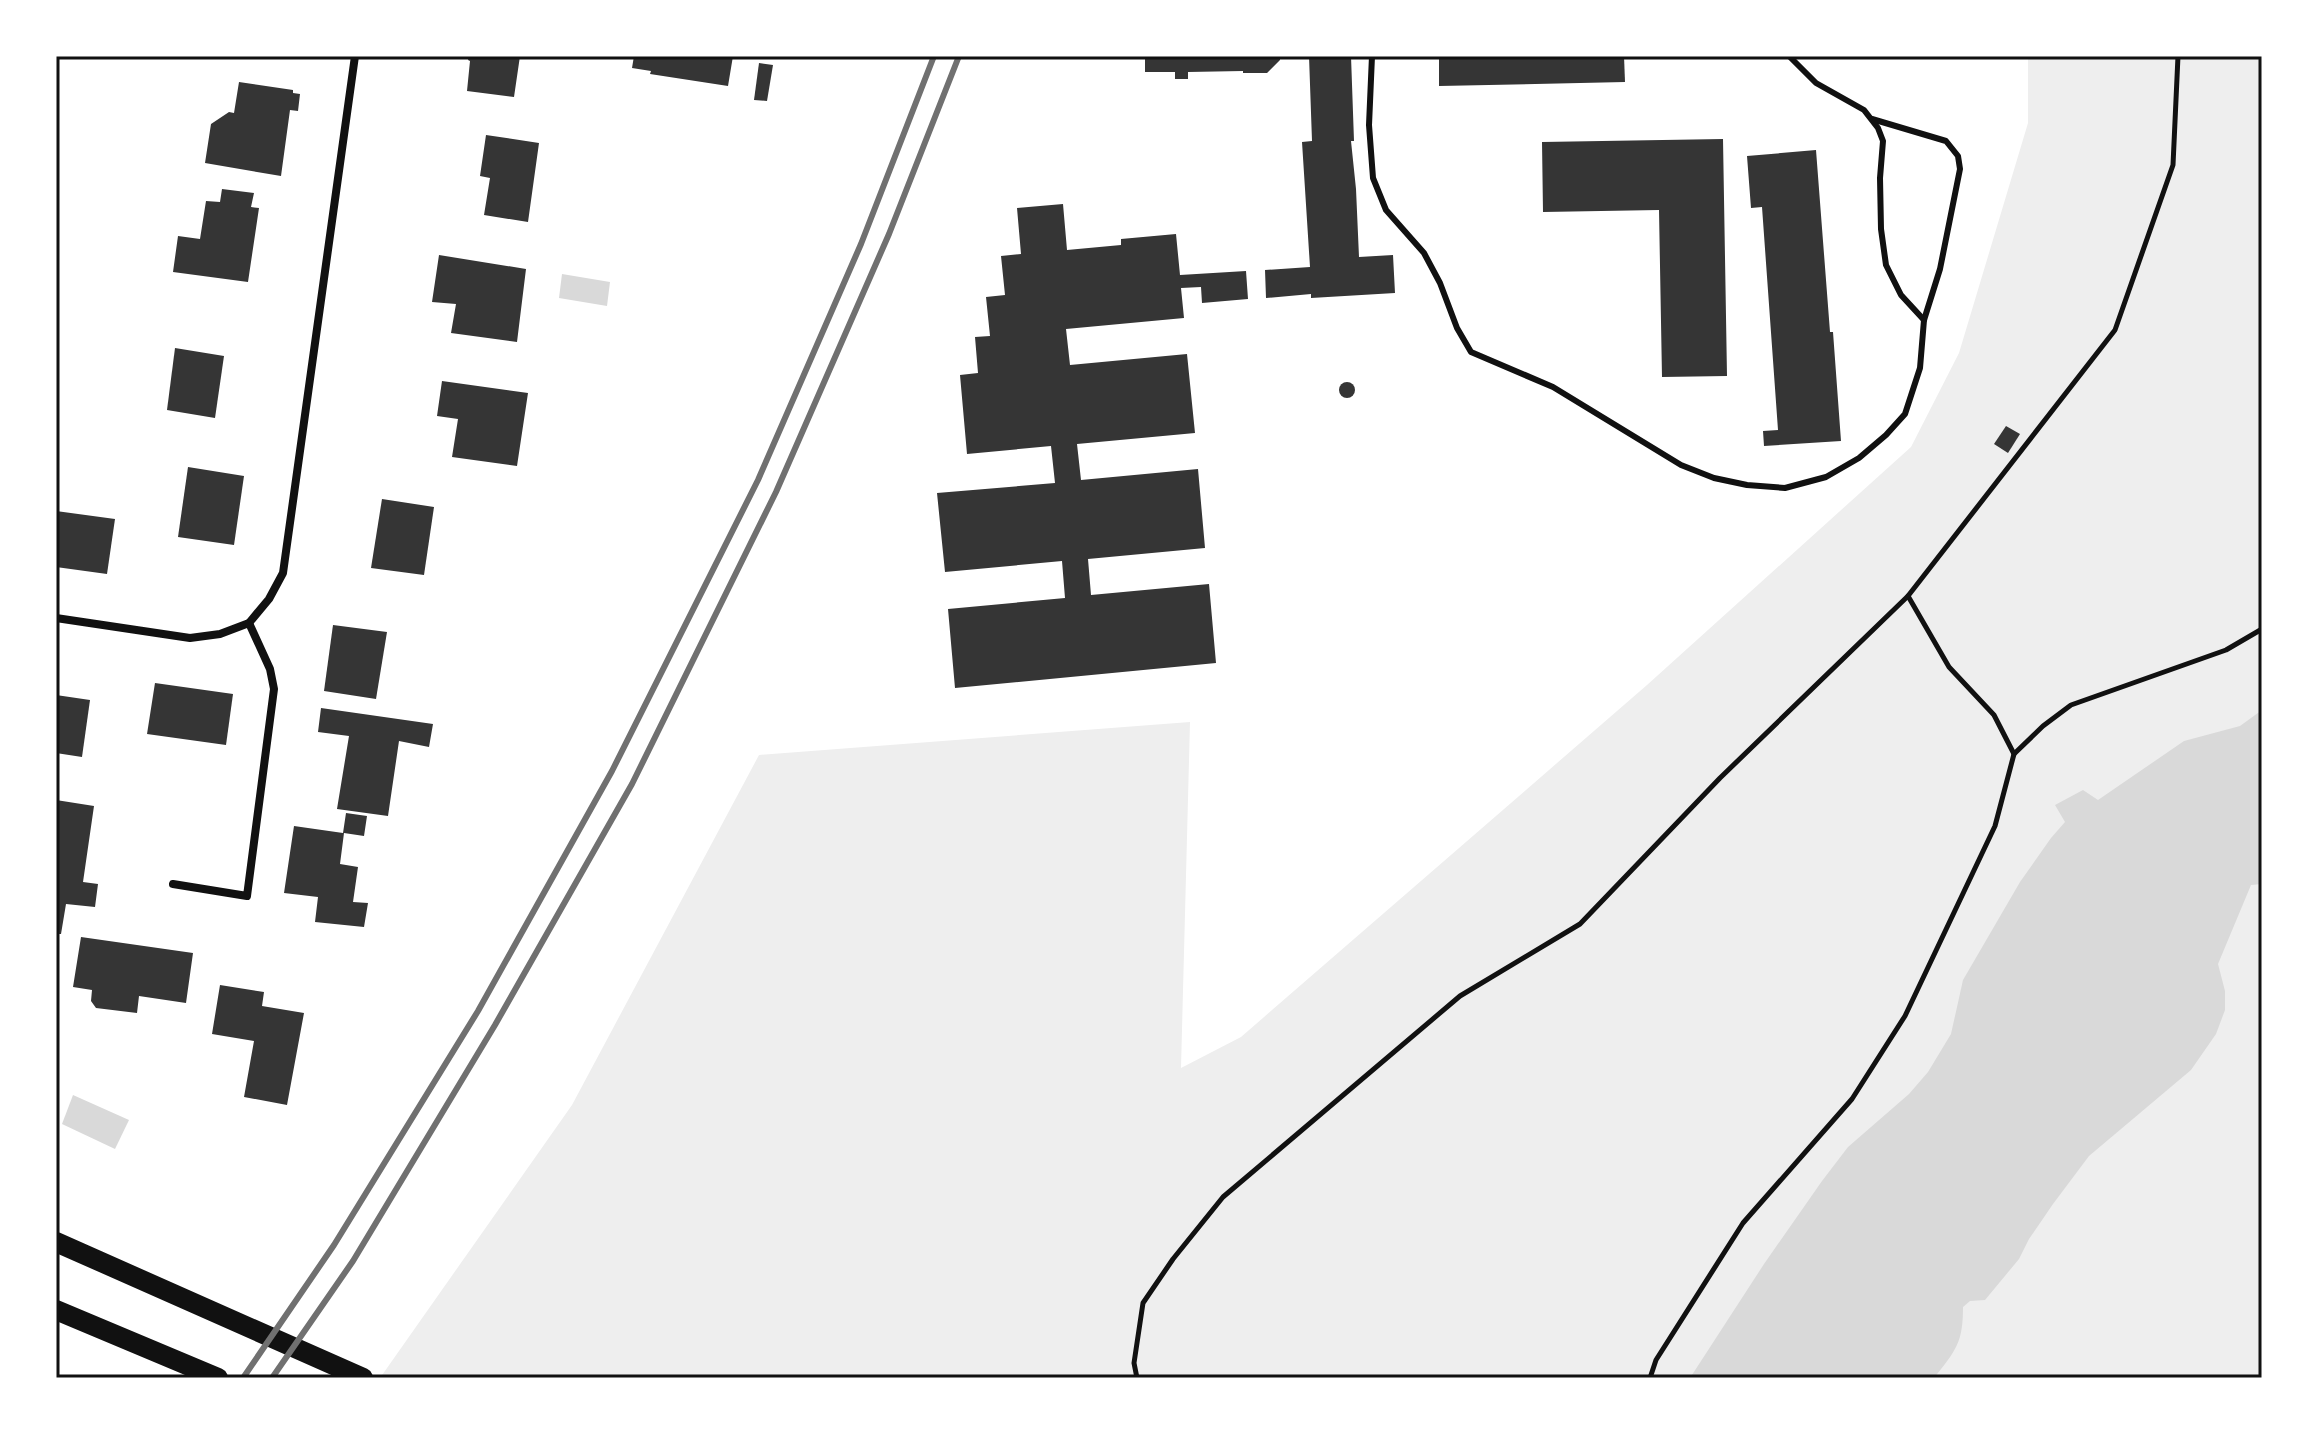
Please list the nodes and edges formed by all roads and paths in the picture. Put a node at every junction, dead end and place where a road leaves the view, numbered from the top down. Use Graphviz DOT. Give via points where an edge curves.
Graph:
graph roads {
  1 [pos="355,56"];
  2 [pos="1372,56"];
  3 [pos="1789,56"];
  4 [pos="2178,56"];
  5 [pos="1872,119"];
  6 [pos="1924,320"];
  7 [pos="1908,596"];
  8 [pos="56,618"];
  9 [pos="249,623"];
  10 [pos="2262,629"];
  11 [pos="2014,754"];
  12 [pos="173,884"];
  13 [pos="56,1242"];
  14 [pos="56,1310"];
  15 [pos="218,1378"];
  16 [pos="362,1378"];
  17 [pos="1137,1378"];
  18 [pos="1650,1378"];
  1 -- 9 [label="street" via="283,573"];
  2 -- 6 [label="lane" via="1373,178 1386,210 1424,253 1471,352 1553,387 1681,465 1714,478 1785,488 1826,477 1859,458 1905,414 1920,368"];
  3 -- 5 [label="lane" via="1816,83"];
  4 -- 7 [label="path" via="2173,165 2115,330"];
  5 -- 6 [label="lane" via="1883,141 1881,229 1886,265 1901,295"];
  5 -- 6 [label="lane" via="1946,141 1958,156 1960,169 1940,269"];
  7 -- 11 [label="path" via="1949,667 1994,715"];
  7 -- 17 [label="path" via="1720,778 1580,924 1460,996 1223,1197 1143,1303 1134,1363"];
  8 -- 9 [label="street" via="190,638"];
  9 -- 12 [label="street" via="274,689 247,896"];
  10 -- 11 [label="path" via="2226,650 2071,705"];
  11 -- 18 [label="path" via="1995,826 1905,1016 1852,1099 1743,1223 1656,1360"];
  13 -- 16 [label="main road"];
  14 -- 15 [label="main road"];
}
